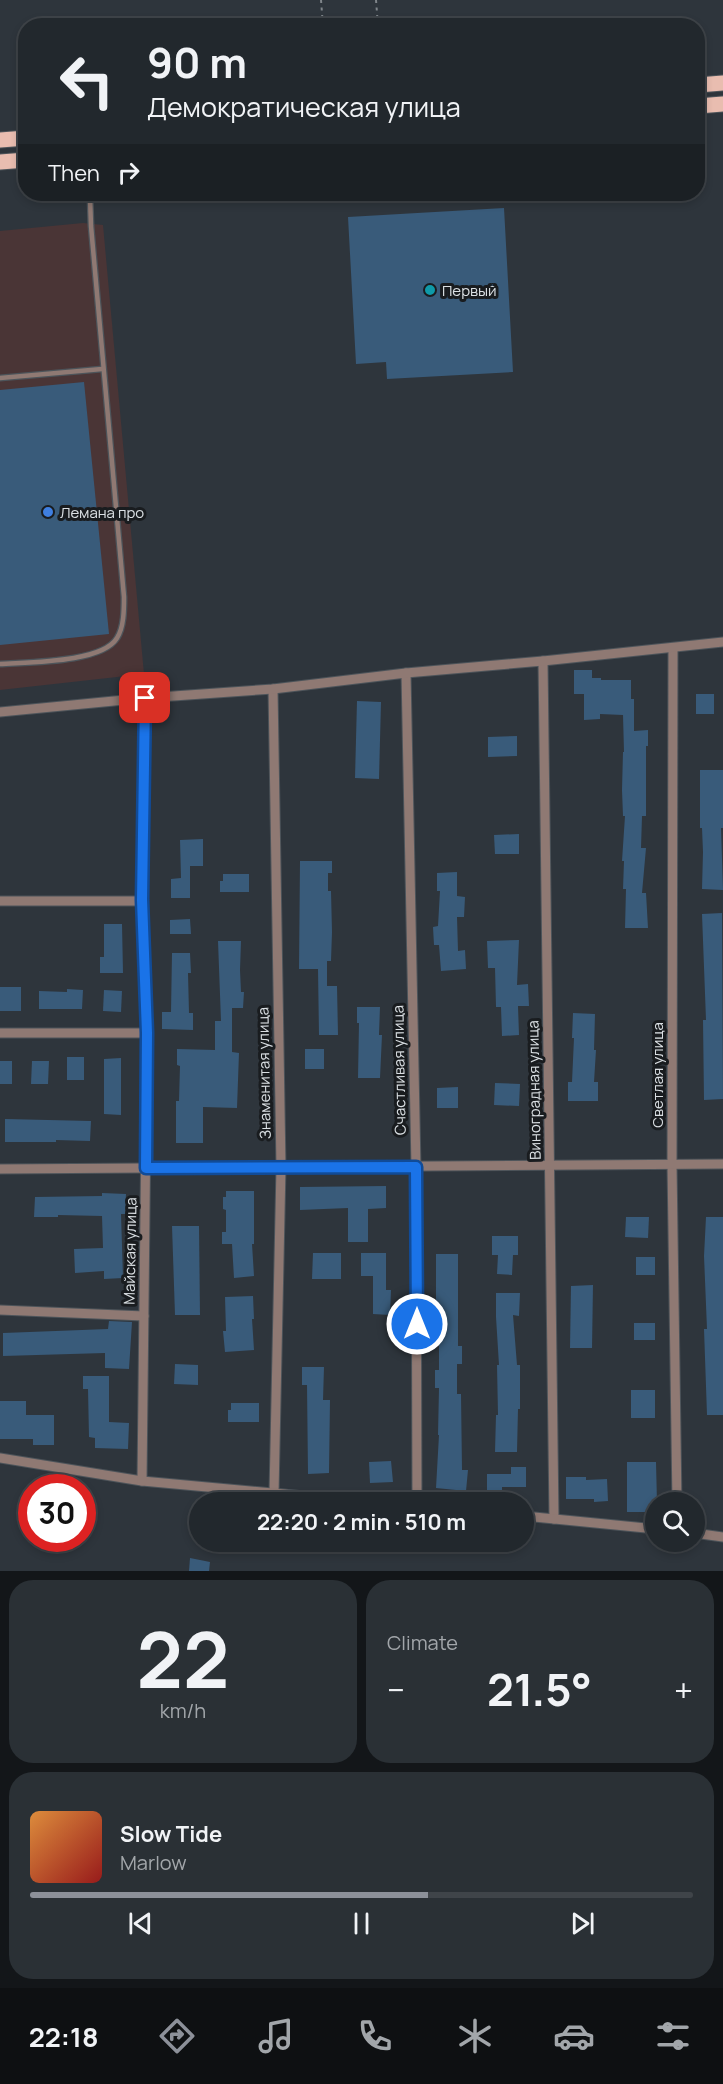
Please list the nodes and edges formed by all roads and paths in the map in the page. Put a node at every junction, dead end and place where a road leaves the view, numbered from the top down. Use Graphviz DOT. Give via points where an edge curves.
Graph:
graph roads {
  1 [pos="321,0"];
  2 [pos="376,0"];
  3 [pos="322,18"];
  4 [pos="377,18"];
  5 [pos="723,83"];
  6 [pos="705,84"];
  7 [pos="723,104"];
  8 [pos="705,105"];
  9 [pos="18,139"];
  10 [pos="0,140"];
  11 [pos="18,161"];
  12 [pos="0,162"];
  13 [pos="90,201"];
  14 [pos="102,369"];
  15 [pos="0,378"];
  16 [pos="723,642"];
  17 [pos="673,648"];
  18 [pos="543,661"];
  19 [pos="0,664"];
  20 [pos="406,673"];
  21 [pos="273,689"];
  22 [pos="145,698"];
  23 [pos="0,712"];
  24 [pos="142,900"];
  25 [pos="0,901"];
  26 [pos="0,1033"];
  27 [pos="147,1033"];
  28 [pos="723,1164"];
  29 [pos="672,1165"];
  30 [pos="550,1166"];
  31 [pos="280,1167"];
  32 [pos="416,1167"];
  33 [pos="146,1168"];
  34 [pos="0,1170"];
  35 [pos="0,1310"];
  36 [pos="144,1316"];
  37 [pos="0,1458"];
  38 [pos="142,1481"];
  39 [pos="263,1492"];
  40 [pos="274,1492"];
  41 [pos="417,1492"];
  42 [pos="677,1492"];
  43 [pos="534,1517"];
  44 [pos="554,1519"];
  45 [pos="645,1527"];
  46 [pos="705,1535"];
  47 [pos="723,1537"];
  1 -- 3 [label="path"];
  2 -- 4 [label="path"];
  5 -- 6 [label="main road"];
  7 -- 8 [label="main road"];
  9 -- 10 [label="main road"];
  11 -- 12 [label="main road"];
  13 -- 14 [label="lane"];
  14 -- 15 [label="lane"];
  14 -- 19 [label="lane" via="124,597 117,638 106,650 89,657"];
  16 -- 17 [label="street"];
  17 -- 18 [label="street"];
  17 -- 29 [label="street, Светлая улица"];
  18 -- 20 [label="street"];
  18 -- 30 [label="street, Виноградная улица"];
  20 -- 21 [label="street"];
  20 -- 32 [label="street, Счастливая улица"];
  21 -- 22 [label="street"];
  21 -- 31 [label="street, Знаменитая улица"];
  22 -- 23 [label="street"];
  22 -- 24 [label="street, Майская улица"];
  24 -- 25 [label="street"];
  24 -- 27 [label="street, Майская улица"];
  26 -- 27 [label="street"];
  27 -- 33 [label="street, Майская улица"];
  28 -- 29 [label="street"];
  29 -- 30 [label="street"];
  29 -- 42 [label="street, Светлая улица"];
  30 -- 32 [label="street"];
  30 -- 44 [label="street, Виноградная улица"];
  31 -- 32 [label="street"];
  31 -- 33 [label="street"];
  31 -- 40 [label="street, Знаменитая улица"];
  32 -- 41 [label="street, Счастливая улица"];
  33 -- 34 [label="street"];
  33 -- 36 [label="street, Майская улица"];
  35 -- 36 [label="street"];
  36 -- 38 [label="street, Майская улица"];
  37 -- 38 [label="street"];
  38 -- 39 [label="street"];
  43 -- 44 [label="street"];
  44 -- 45 [label="street"];
  46 -- 47 [label="street"];
}
